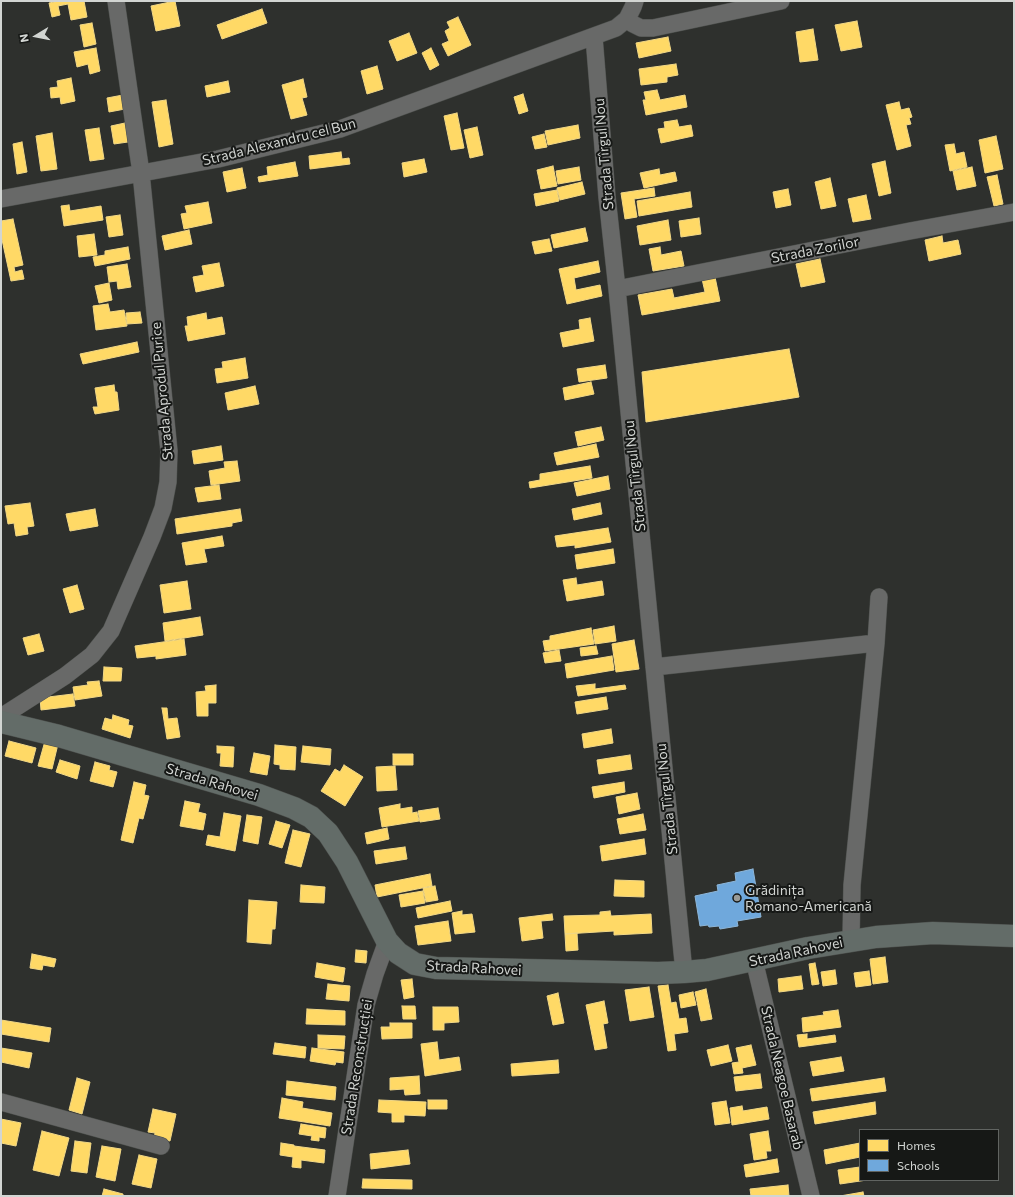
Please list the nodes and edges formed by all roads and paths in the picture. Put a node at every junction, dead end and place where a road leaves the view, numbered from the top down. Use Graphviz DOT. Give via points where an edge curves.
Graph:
graph roads {
  1 [pos="116,1"];
  2 [pos="635,1"];
  3 [pos="781,1"];
  4 [pos="627,18"];
  5 [pos="594,37"];
  6 [pos="141,173"];
  7 [pos="1,199"];
  8 [pos="1014,212"];
  9 [pos="617,289"];
  10 [pos="879,597"];
  11 [pos="876,643"];
  12 [pos="654,666"];
  13 [pos="1,717"];
  14 [pos="1,722"];
  15 [pos="1014,936"];
  16 [pos="851,940"];
  17 [pos="387,941"];
  18 [pos="754,960"];
  19 [pos="684,972"];
  20 [pos="1,1102"];
  21 [pos="161,1146"];
  22 [pos="337,1196"];
  23 [pos="811,1196"];
  1 -- 6 [label="street, Strada Aprodul Purice"];
  2 -- 4 [label="street"];
  3 -- 4 [label="street" via="653,28 641,28"];
  4 -- 5 [label="street" via="616,28"];
  5 -- 6 [label="street, Strada Alexandru cel Bun" via="340,130 218,160"];
  5 -- 9 [label="street, Strada Tîrgul Nou"];
  6 -- 7 [label="street, Strada Alexandru cel Bun"];
  6 -- 13 [label="street, Strada Aprodul Purice" via="168,451 168,482 163,508 111,631 92,655 65,676"];
  8 -- 9 [label="street, Strada Zorilor"];
  9 -- 12 [label="street, Strada Tîrgul Nou"];
  10 -- 11 [label="street"];
  11 -- 12 [label="street"];
  11 -- 16 [label="street" via="852,885"];
  12 -- 19 [label="street, Strada Tîrgul Nou"];
  14 -- 17 [label="main road, Strada Rahovei" via="66,738 258,795 311,817 328,834 347,862"];
  15 -- 16 [label="main road, Strada Rahovei" via="933,933"];
  16 -- 18 [label="main road, Strada Rahovei"];
  17 -- 19 [label="main road, Strada Rahovei" via="398,954 415,964 436,968"];
  17 -- 22 [label="street, Strada Reconstrucției" via="366,1005"];
  18 -- 19 [label="main road, Strada Rahovei" via="708,970"];
  18 -- 23 [label="street, Strada Neagoe Basarab"];
  20 -- 21 [label="street"];
}
